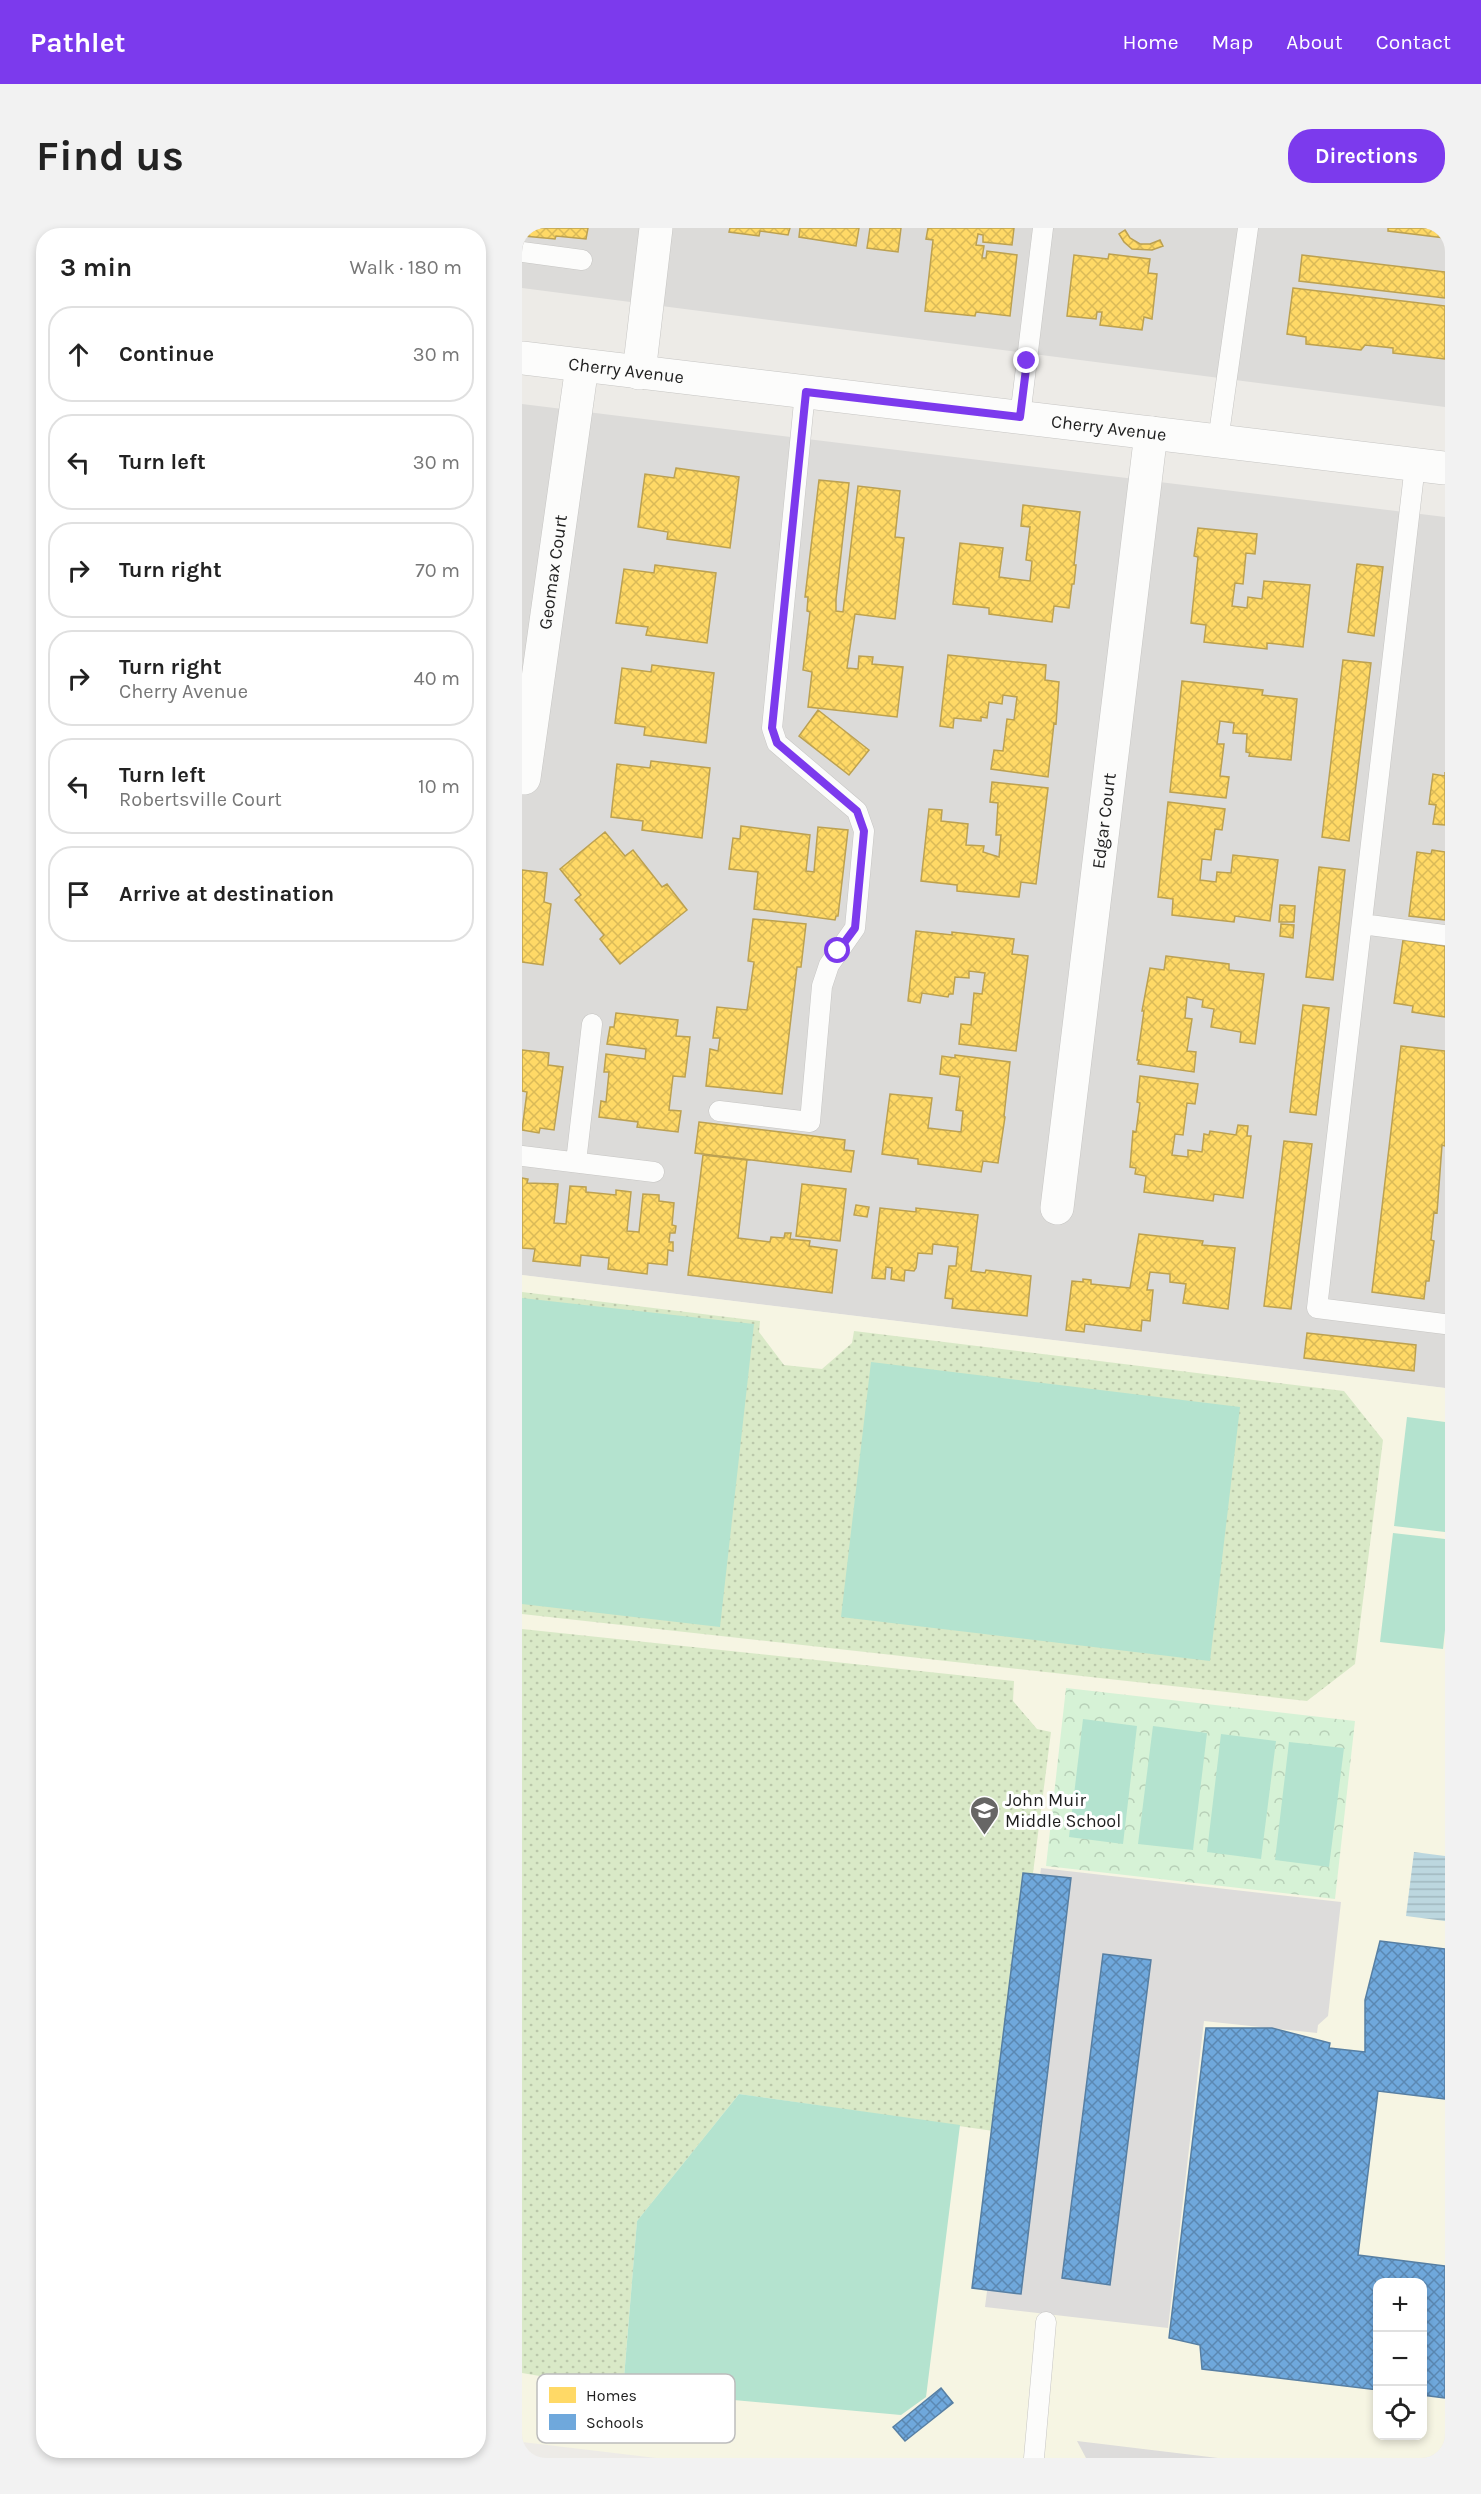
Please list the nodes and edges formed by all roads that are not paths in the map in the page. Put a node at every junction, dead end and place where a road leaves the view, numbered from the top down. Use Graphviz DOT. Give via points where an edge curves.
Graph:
graph roads {
  1 [pos="656,228"];
  2 [pos="1043,228"];
  3 [pos="1248,228"];
  4 [pos="522,252"];
  5 [pos="582,260"];
  6 [pos="522,358"];
  7 [pos="582,366"];
  8 [pos="639,373"];
  9 [pos="806,392"];
  10 [pos="1020,417"];
  11 [pos="1151,432"];
  12 [pos="1218,441"];
  13 [pos="1430,466"];
  14 [pos="524,778"];
  15 [pos="1362,924"];
  16 [pos="1445,935"];
  17 [pos="592,1024"];
  18 [pos="719,1111"];
  19 [pos="522,1156"];
  20 [pos="576,1162"];
  21 [pos="654,1172"];
  22 [pos="1057,1208"];
  23 [pos="1445,1324"];
  24 [pos="1046,2322"];
  25 [pos="1034,2458"];
  1 -- 8 [label="street"];
  2 -- 10 [label="lane"];
  3 -- 12 [label="lane"];
  4 -- 5 [label="lane"];
  6 -- 7 [label="street, Cherry Avenue"];
  7 -- 8 [label="street, Cherry Avenue"];
  7 -- 14 [label="street, Geomax Court"];
  8 -- 9 [label="street, Cherry Avenue"];
  9 -- 10 [label="street, Cherry Avenue"];
  9 -- 18 [label="lane" via="772,728 777,743 857,811 864,831 855,928 829,965 822,986 810,1122"];
  10 -- 11 [label="street, Cherry Avenue"];
  11 -- 12 [label="street, Cherry Avenue"];
  11 -- 22 [label="street, Edgar Court"];
  12 -- 13 [label="street, Cherry Avenue"];
  13 -- 15 [label="lane"];
  15 -- 16 [label="lane"];
  15 -- 23 [label="lane" via="1317,1308"];
  17 -- 20 [label="lane"];
  19 -- 20 [label="lane"];
  20 -- 21 [label="lane"];
  24 -- 25 [label="lane"];
}
